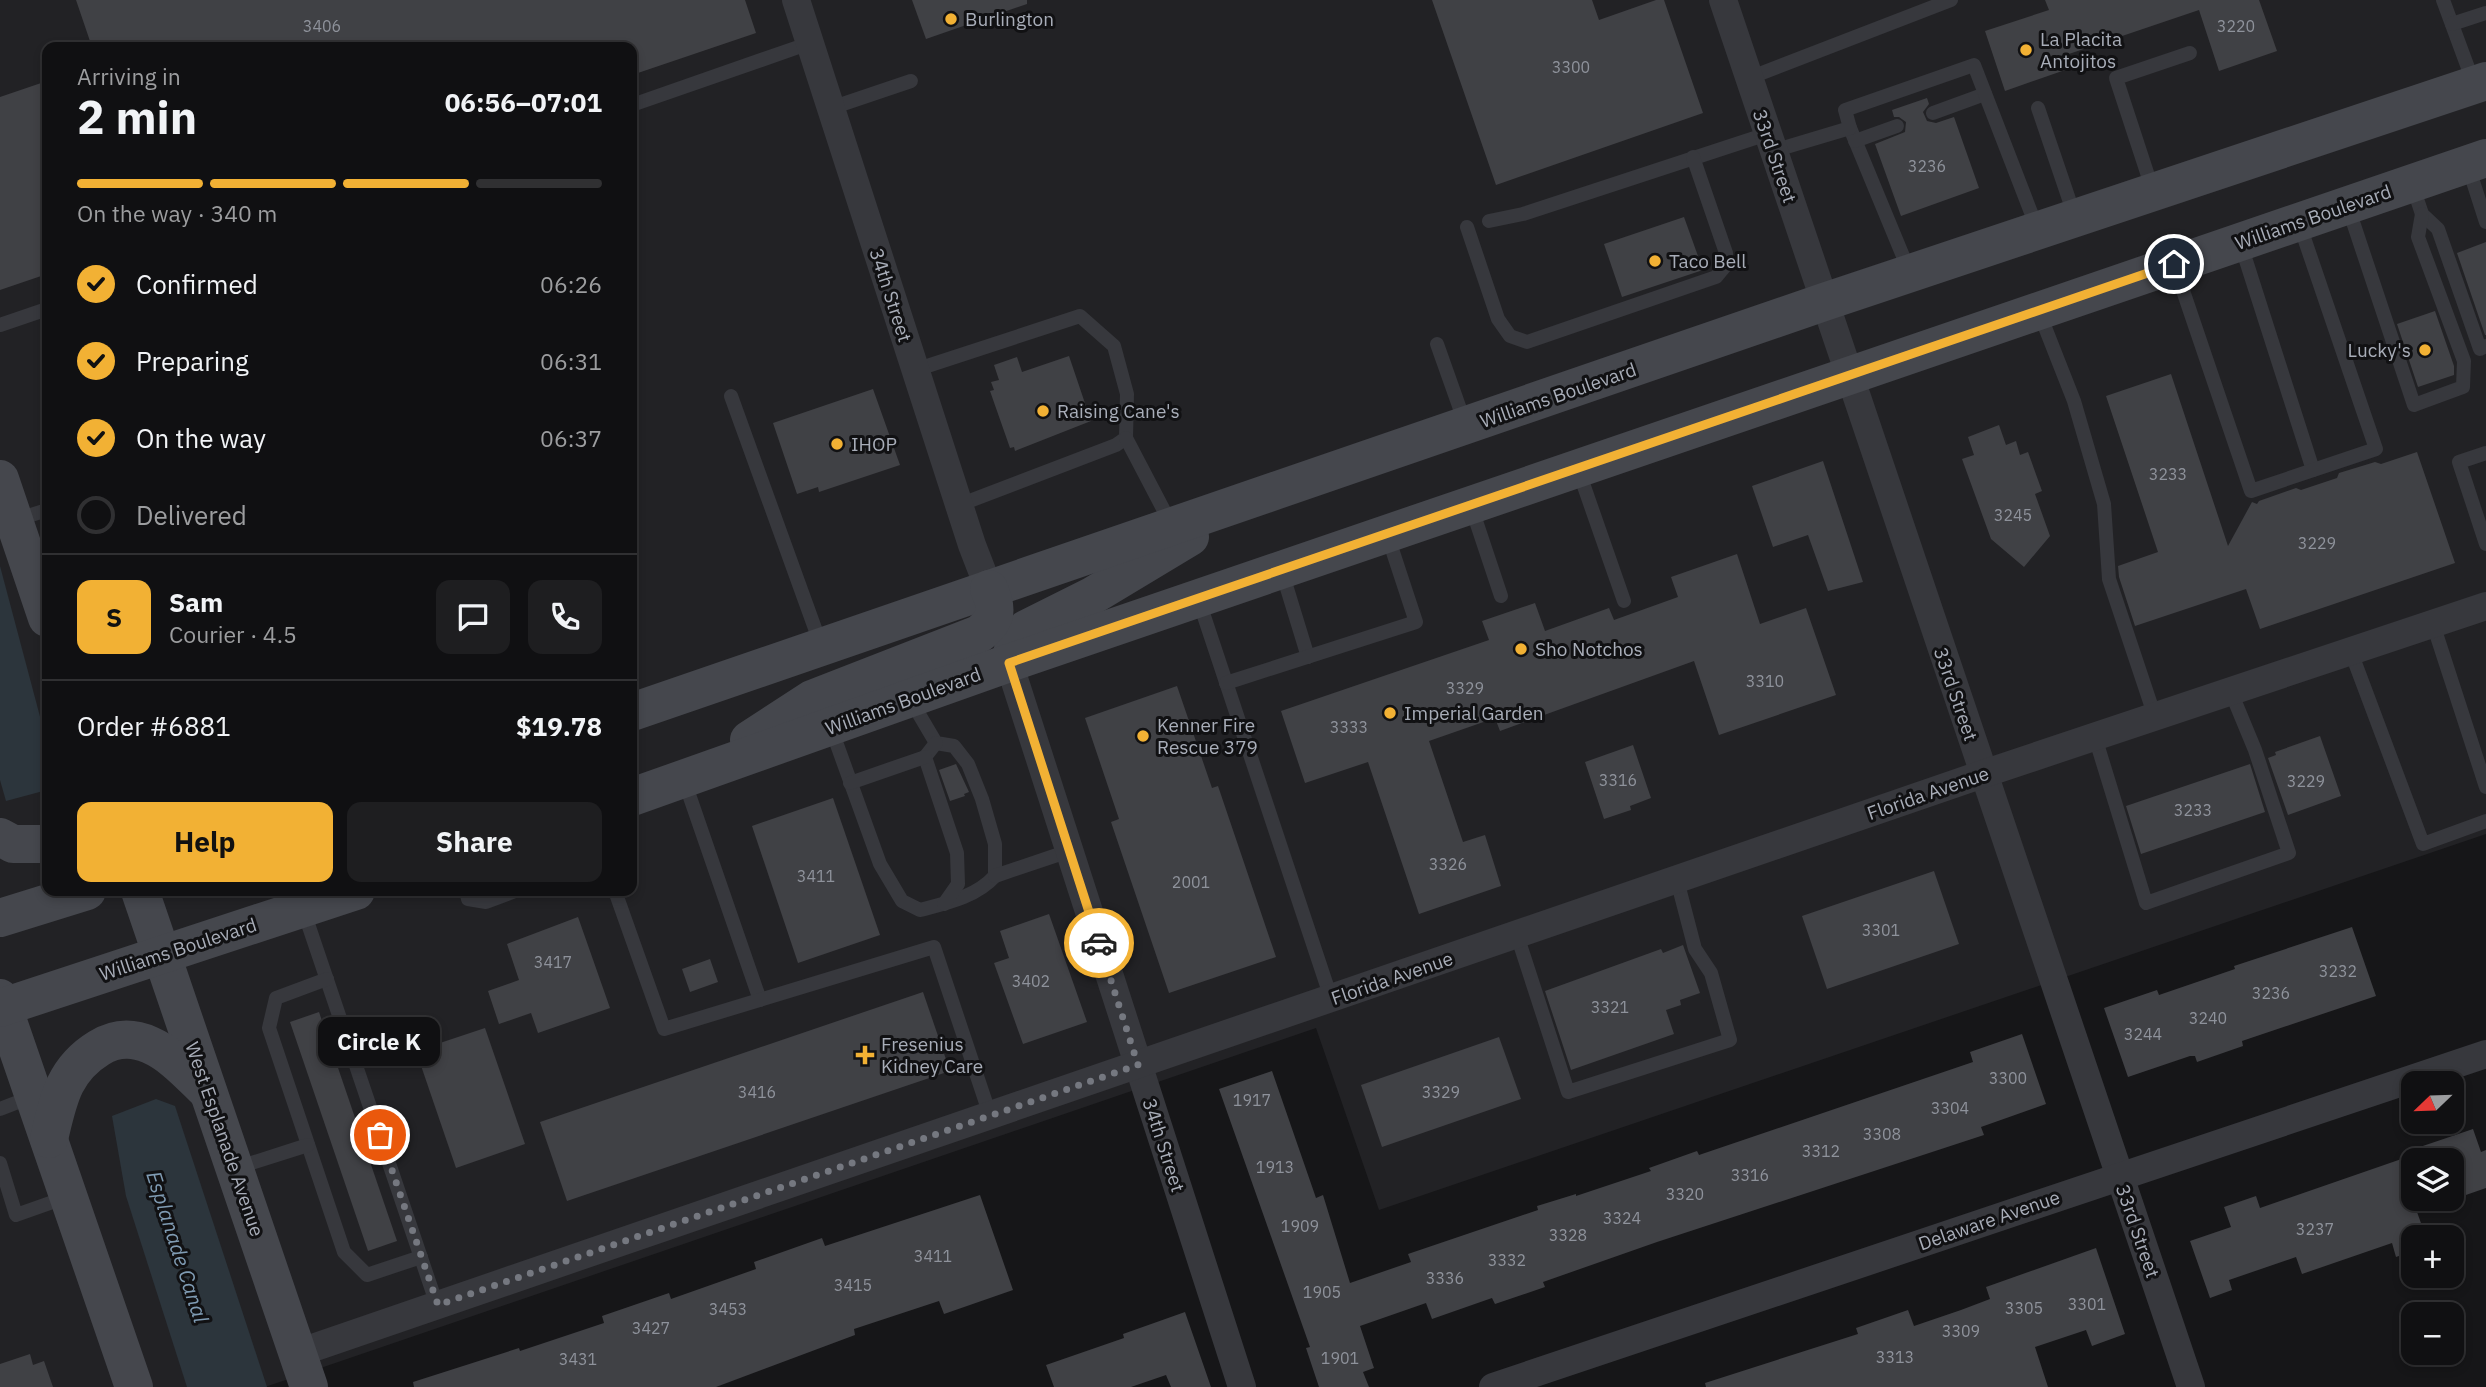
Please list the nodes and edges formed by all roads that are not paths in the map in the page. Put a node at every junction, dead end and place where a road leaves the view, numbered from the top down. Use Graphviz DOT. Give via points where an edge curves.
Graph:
graph roads {
  1 [pos="796,0"];
  2 [pos="1723,0"];
  3 [pos="1951,0"];
  4 [pos="2443,0"];
  5 [pos="2486,13"];
  6 [pos="2452,24"];
  7 [pos="810,43"];
  8 [pos="2190,53"];
  9 [pos="1749,78"];
  10 [pos="911,81"];
  11 [pos="2480,83"];
  12 [pos="1985,94"];
  13 [pos="637,102"];
  14 [pos="2038,107"];
  15 [pos="831,108"];
  16 [pos="1933,113"];
  17 [pos="1897,126"];
  18 [pos="1853,135"];
  19 [pos="1770,142"];
  20 [pos="1693,157"];
  21 [pos="2477,161"];
  22 [pos="2154,192"];
  23 [pos="2417,199"];
  24 [pos="2347,205"];
  25 [pos="2076,218"];
  26 [pos="1489,221"];
  27 [pos="2299,222"];
  28 [pos="2486,222"];
  29 [pos="1467,228"];
  30 [pos="2038,231"];
  31 [pos="2240,242"];
  32 [pos="2174,264"];
  33 [pos="1911,274"];
  34 [pos="1824,302"];
  35 [pos="2039,310"];
  36 [pos="42,311"];
  37 [pos="0,325"];
  38 [pos="1437,344"];
  39 [pos="2486,346"];
  40 [pos="915,370"];
  41 [pos="1849,375"];
  42 [pos="730,396"];
  43 [pos="1467,427"];
  44 [pos="1126,438"];
  45 [pos="2486,453"];
  46 [pos="1578,468"];
  47 [pos="2313,470"];
  48 [pos="0,479"];
  49 [pos="1255,499"];
  50 [pos="959,505"];
  51 [pos="1471,505"];
  52 [pos="31,515"];
  53 [pos="1172,526"];
  54 [pos="1387,533"];
  55 [pos="2486,544"];
  56 [pos="1281,570"];
  57 [pos="42,584"];
  58 [pos="989,589"];
  59 [pos="1501,596"];
  60 [pos="1198,598"];
  61 [pos="1624,601"];
  62 [pos="2486,606"];
  63 [pos="2433,624"];
  64 [pos="822,646"];
  65 [pos="2351,652"];
  66 [pos="1308,657"];
  67 [pos="1009,663"];
  68 [pos="1226,683"];
  69 [pos="2231,692"];
  70 [pos="910,698"];
  71 [pos="637,710"];
  72 [pos="2155,717"];
  73 [pos="831,726"];
  74 [pos="2095,737"];
  75 [pos="936,743"];
  76 [pos="925,757"];
  77 [pos="1983,774"];
  78 [pos="691,776"];
  79 [pos="850,783"];
  80 [pos="2486,787"];
  81 [pos="637,795"];
  82 [pos="2486,821"];
  83 [pos="0,837"];
  84 [pos="42,844"];
  85 [pos="1069,851"];
  86 [pos="995,876"];
  87 [pos="1677,880"];
  88 [pos="71,896"];
  89 [pos="142,896"];
  90 [pos="340,896"];
  91 [pos="467,896"];
  92 [pos="502,896"];
  93 [pos="617,896"];
  94 [pos="944,904"];
  95 [pos="303,908"];
  96 [pos="0,918"];
  97 [pos="1517,935"];
  98 [pos="162,954"];
  99 [pos="327,979"];
  100 [pos="1331,998"];
  101 [pos="760,1000"];
  102 [pos="1,1004"];
  103 [pos="2486,1054"];
  104 [pos="1138,1065"];
  105 [pos="209,1093"];
  106 [pos="17,1103"];
  107 [pos="990,1115"];
  108 [pos="49,1139"];
  109 [pos="308,1144"];
  110 [pos="0,1163"];
  111 [pos="235,1169"];
  112 [pos="2119,1177"];
  113 [pos="69,1196"];
  114 [pos="421,1257"];
  115 [pos="438,1305"];
  116 [pos="304,1370"];
  117 [pos="134,1387"];
  118 [pos="1242,1387"];
  119 [pos="1493,1387"];
  120 [pos="2191,1387"];
  1 -- 7 [label="street, 34th Street"];
  2 -- 9 [label="street, 33rd Street"];
  3 -- 9 [label="lane"];
  4 -- 6 [label="lane"];
  5 -- 6 [label="lane"];
  6 -- 11 [label="lane"];
  7 -- 13 [label="lane"];
  7 -- 15 [label="street, 34th Street"];
  8 -- 22 [label="lane" via="2116,78"];
  9 -- 19 [label="street, 33rd Street"];
  10 -- 15 [label="lane"];
  11 -- 22 [label="main road, Williams Boulevard"];
  12 -- 16 [label="lane"];
  12 -- 18 [label="lane" via="1974,65 1845,110"];
  12 -- 30 [label="lane"];
  14 -- 25 [label="lane"];
  15 -- 40 [label="street, 34th Street"];
  17 -- 18 [label="lane"];
  18 -- 19 [label="lane"];
  18 -- 33 [label="lane"];
  19 -- 20 [label="lane"];
  19 -- 34 [label="street, 33rd Street"];
  20 -- 26 [label="lane"];
  20 -- 29 [label="lane" via="1726,253 1726,265 1716,277 1527,341 1510,336 1498,319"];
  21 -- 23 [label="main road, Williams Boulevard"];
  21 -- 28 [label="lane"];
  22 -- 25 [label="main road, Williams Boulevard"];
  23 -- 24 [label="main road, Williams Boulevard"];
  23 -- 24 [label="lane" via="2418,237 2464,362 2463,387 2414,405"];
  23 -- 39 [label="lane" via="2438,229 2480,349"];
  24 -- 27 [label="main road, Williams Boulevard"];
  25 -- 30 [label="main road, Williams Boulevard"];
  27 -- 31 [label="main road, Williams Boulevard"];
  27 -- 47 [label="lane" via="2376,449"];
  30 -- 33 [label="main road, Williams Boulevard"];
  31 -- 32 [label="main road, Williams Boulevard"];
  31 -- 47 [label="lane"];
  32 -- 35 [label="main road, Williams Boulevard"];
  32 -- 47 [label="lane" via="2251,491"];
  33 -- 34 [label="main road, Williams Boulevard"];
  34 -- 41 [label="street, 33rd Street"];
  34 -- 43 [label="main road, Williams Boulevard"];
  35 -- 41 [label="main road, Williams Boulevard"];
  35 -- 72 [label="lane" via="2093,465 2104,504 2109,579"];
  36 -- 37 [label="lane"];
  38 -- 43 [label="lane"];
  40 -- 44 [label="lane" via="1080,316 1114,346 1127,394"];
  40 -- 50 [label="street, 34th Street"];
  41 -- 46 [label="main road, Williams Boulevard"];
  41 -- 77 [label="street, 33rd Street"];
  42 -- 64 [label="lane"];
  43 -- 49 [label="main road, Williams Boulevard"];
  44 -- 50 [label="lane"];
  44 -- 53 [label="lane"];
  45 -- 55 [label="lane" via="2459,462"];
  46 -- 51 [label="main road, Williams Boulevard"];
  46 -- 61 [label="lane"];
  48 -- 52 [label="main road"];
  49 -- 53 [label="main road, Williams Boulevard"];
  49 -- 67 [label="main road" via="1092,596 1026,629 1016,640"];
  50 -- 58 [label="street, 34th Street"];
  51 -- 54 [label="main road, Williams Boulevard"];
  51 -- 59 [label="lane"];
  52 -- 57 [label="main road"];
  53 -- 58 [label="main road, Williams Boulevard"];
  54 -- 56 [label="main road, Williams Boulevard"];
  54 -- 66 [label="lane" via="1416,622"];
  56 -- 60 [label="main road, Williams Boulevard"];
  56 -- 66 [label="lane"];
  58 -- 64 [label="main road, Williams Boulevard"];
  58 -- 78 [label="main road" via="996,613 990,626 979,634 812,699"];
  60 -- 67 [label="main road, Williams Boulevard"];
  60 -- 68 [label="lane"];
  62 -- 63 [label="street, Florida Avenue"];
  63 -- 65 [label="street, Florida Avenue"];
  63 -- 80 [label="lane"];
  64 -- 71 [label="main road, Williams Boulevard"];
  65 -- 69 [label="street, Florida Avenue"];
  65 -- 82 [label="lane" via="2423,844"];
  66 -- 68 [label="lane"];
  67 -- 70 [label="main road, Williams Boulevard"];
  67 -- 85 [label="street, 34th Street"];
  68 -- 100 [label="lane"];
  69 -- 72 [label="street, Florida Avenue"];
  69 -- 74 [label="lane" via="2289,853 2146,903"];
  70 -- 73 [label="main road, Williams Boulevard"];
  70 -- 75 [label="lane"];
  72 -- 74 [label="street, Florida Avenue"];
  73 -- 78 [label="main road, Williams Boulevard"];
  73 -- 79 [label="lane"];
  74 -- 77 [label="street, Florida Avenue"];
  75 -- 76 [label="lane"];
  75 -- 86 [label="lane" via="954,746 968,764 995,844"];
  76 -- 79 [label="lane"];
  76 -- 94 [label="lane" via="957,853 958,884"];
  77 -- 87 [label="street, Florida Avenue"];
  77 -- 112 [label="street, 33rd Street"];
  78 -- 81 [label="main road, Williams Boulevard"];
  78 -- 101 [label="lane"];
  79 -- 94 [label="lane" via="880,864 902,901 920,910"];
  83 -- 84 [label="main road" via="13,844"];
  85 -- 86 [label="lane"];
  85 -- 104 [label="street, 34th Street"];
  86 -- 94 [label="lane" via="985,887"];
  87 -- 97 [label="street, Florida Avenue"];
  87 -- 97 [label="lane" via="1695,949 1711,973 1730,1040 1568,1092"];
  88 -- 96 [label="main road"];
  89 -- 98 [label="main road, West Esplanade Avenue"];
  90 -- 95 [label="main road, Williams Boulevard"];
  91 -- 92 [label="lane" via="486,902"];
  93 -- 101 [label="lane" via="664,1029"];
  95 -- 98 [label="main road, Williams Boulevard"];
  95 -- 99 [label="lane"];
  97 -- 100 [label="street, Florida Avenue"];
  98 -- 102 [label="main road, Williams Boulevard"];
  98 -- 105 [label="main road, West Esplanade Avenue"];
  99 -- 109 [label="lane" via="276,998 268,1028"];
  99 -- 114 [label="lane"];
  100 -- 104 [label="street, Florida Avenue"];
  101 -- 107 [label="lane" via="934,947"];
  102 -- 106 [label="main road"];
  103 -- 112 [label="street, Delaware Avenue"];
  104 -- 107 [label="street, Florida Avenue"];
  104 -- 118 [label="street, 34th Street"];
  105 -- 108 [label="main road" via="176,1061 149,1044 124,1039 107,1043 82,1059 66,1080"];
  105 -- 111 [label="main road, West Esplanade Avenue"];
  106 -- 108 [label="main road"];
  107 -- 115 [label="street, Florida Avenue"];
  108 -- 113 [label="main road"];
  109 -- 111 [label="lane"];
  109 -- 114 [label="lane" via="344,1252 352,1260 368,1275"];
  110 -- 113 [label="lane" via="16,1215"];
  111 -- 116 [label="main road, West Esplanade Avenue"];
  112 -- 119 [label="street, Delaware Avenue"];
  112 -- 120 [label="street, 33rd Street"];
  113 -- 117 [label="main road"];
  114 -- 115 [label="lane"];
  115 -- 116 [label="street, Florida Avenue"];
}
